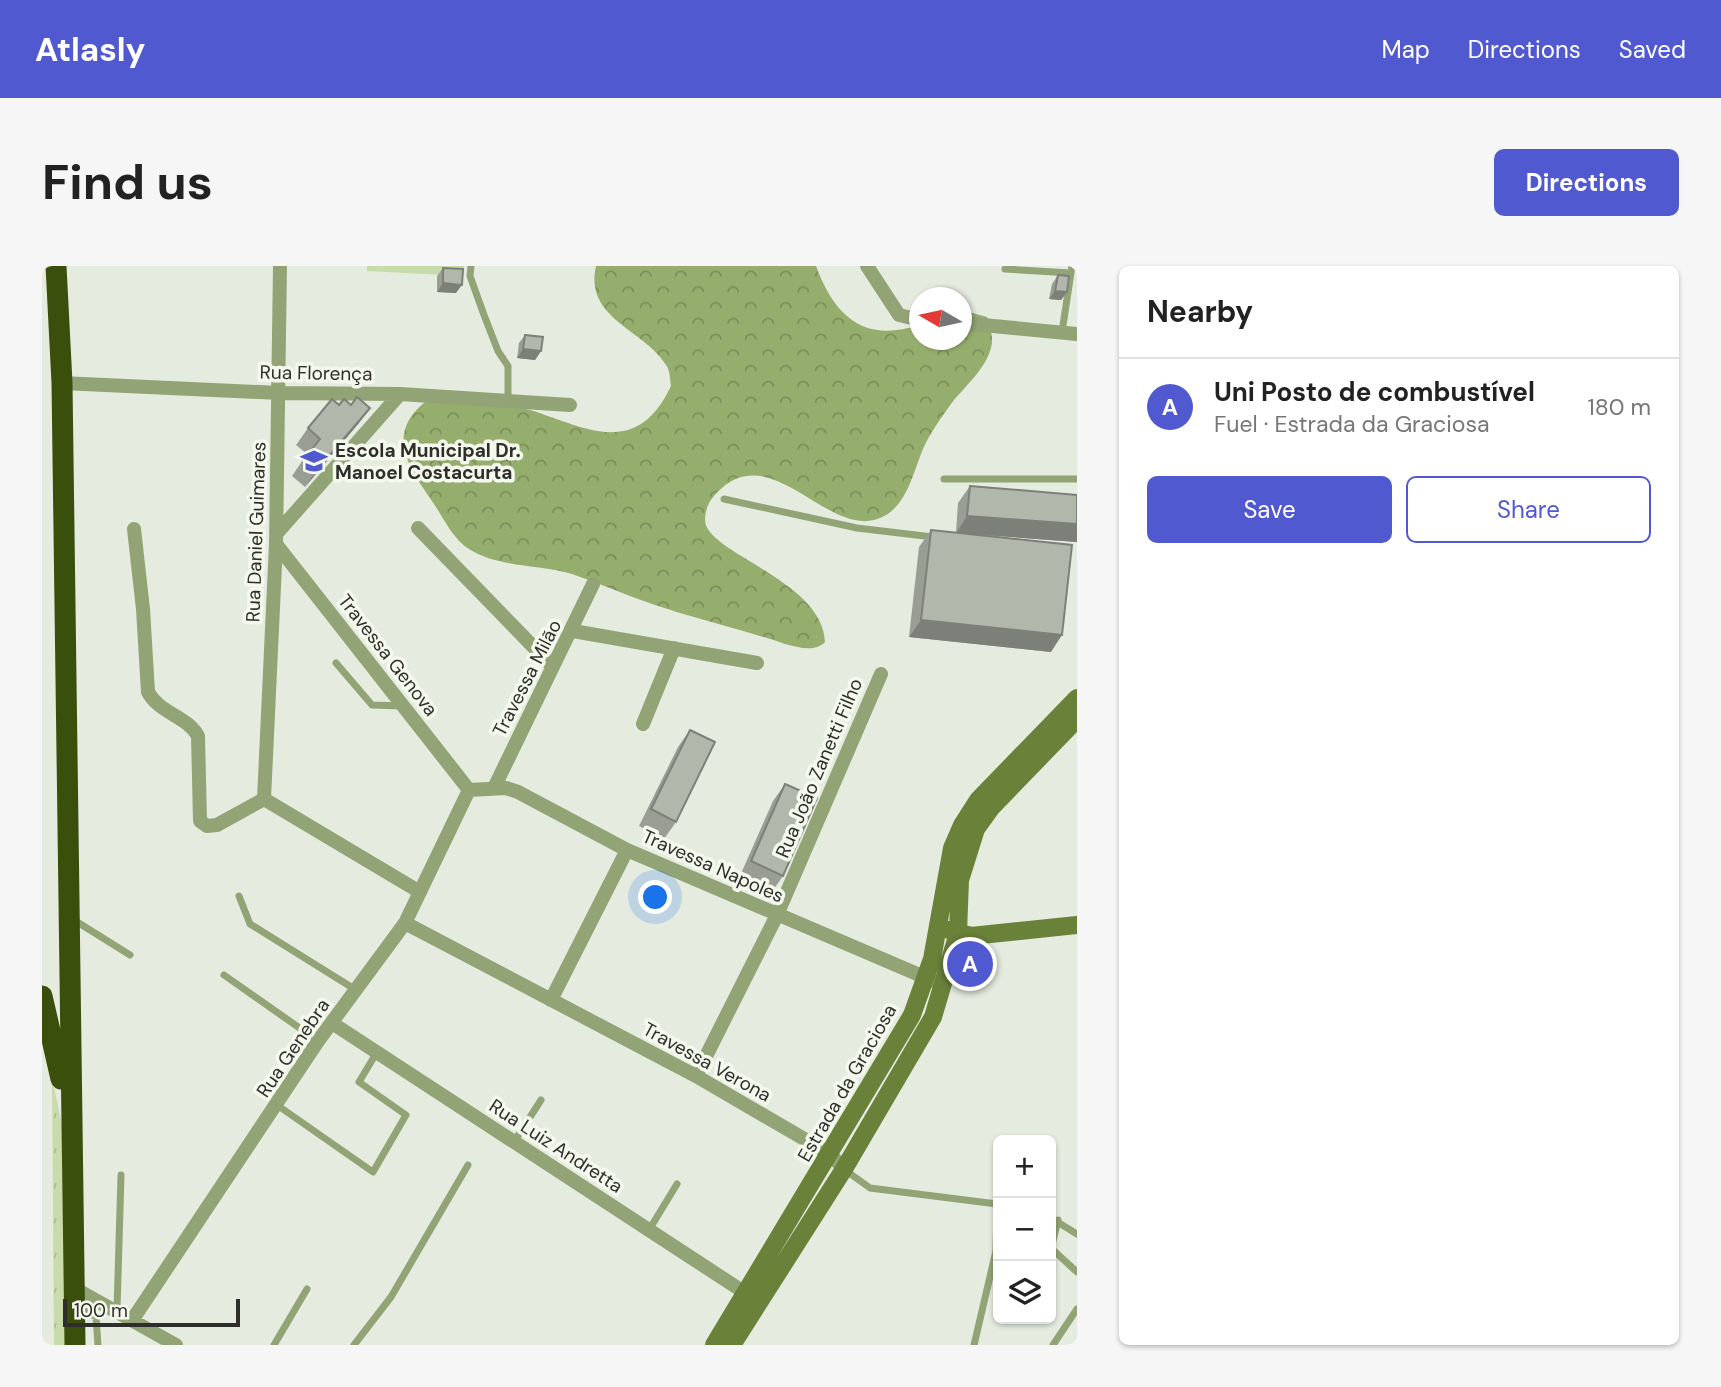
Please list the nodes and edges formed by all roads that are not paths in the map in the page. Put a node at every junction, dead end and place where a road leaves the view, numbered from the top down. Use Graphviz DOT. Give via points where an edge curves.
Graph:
graph roads {
  1 [pos="56,266"];
  2 [pos="281,266"];
  3 [pos="471,266"];
  4 [pos="867,266"];
  5 [pos="1005,269"];
  6 [pos="1072,270"];
  7 [pos="909,318"];
  8 [pos="972,324"];
  9 [pos="1062,332"];
  10 [pos="1077,334"];
  11 [pos="62,383"];
  12 [pos="279,393"];
  13 [pos="400,394"];
  14 [pos="508,401"];
  15 [pos="570,405"];
  16 [pos="944,479"];
  17 [pos="1077,479"];
  18 [pos="724,499"];
  19 [pos="418,528"];
  20 [pos="134,529"];
  21 [pos="943,538"];
  22 [pos="276,539"];
  23 [pos="593,584"];
  24 [pos="573,631"];
  25 [pos="674,648"];
  26 [pos="335,663"];
  27 [pos="757,663"];
  28 [pos="552,666"];
  29 [pos="881,674"];
  30 [pos="1077,698"];
  31 [pos="403,706"];
  32 [pos="1077,719"];
  33 [pos="643,724"];
  34 [pos="494,788"];
  35 [pos="469,790"];
  36 [pos="264,799"];
  37 [pos="627,850"];
  38 [pos="420,892"];
  39 [pos="239,896"];
  40 [pos="777,915"];
  41 [pos="68,916"];
  42 [pos="405,923"];
  43 [pos="1077,925"];
  44 [pos="939,927"];
  45 [pos="958,933"];
  46 [pos="130,955"];
  47 [pos="224,975"];
  48 [pos="926,979"];
  49 [pos="943,985"];
  50 [pos="356,990"];
  51 [pos="42,996"];
  52 [pos="551,1000"];
  53 [pos="332,1023"];
  54 [pos="318,1041"];
  55 [pos="377,1052"];
  56 [pos="696,1076"];
  57 [pos="541,1100"];
  58 [pos="277,1105"];
  59 [pos="70,1119"];
  60 [pos="514,1142"];
  61 [pos="830,1154"];
  62 [pos="468,1165"];
  63 [pos="844,1169"];
  64 [pos="121,1175"];
  65 [pos="677,1184"];
  66 [pos="993,1203"];
  67 [pos="1056,1220"];
  68 [pos="649,1230"];
  69 [pos="1077,1234"];
  70 [pos="1056,1253"];
  71 [pos="995,1261"];
  72 [pos="1077,1272"];
  73 [pos="307,1289"];
  74 [pos="74,1297"];
  75 [pos="752,1297"];
  76 [pos="1077,1309"];
  77 [pos="117,1310"];
  78 [pos="133,1319"];
  79 [pos="75,1345"];
  80 [pos="98,1345"];
  81 [pos="176,1345"];
  82 [pos="274,1345"];
  83 [pos="354,1345"];
  84 [pos="713,1345"];
  85 [pos="732,1345"];
  86 [pos="974,1345"];
  87 [pos="1053,1345"];
  1 -- 11 [label="highway"];
  2 -- 12 [label="street, Rua Daniel Guimares"];
  3 -- 14 [label="lane" via="470,276 493,339 508,366"];
  4 -- 7 [label="street" via="899,316"];
  5 -- 6 [label="lane"];
  6 -- 9 [label="lane"];
  8 -- 9 [label="street"];
  9 -- 10 [label="street"];
  11 -- 12 [label="street, Rua Florença"];
  11 -- 41 [label="highway"];
  12 -- 13 [label="street, Rua Florença"];
  12 -- 22 [label="street, Rua Daniel Guimares"];
  13 -- 14 [label="street, Rua Florença"];
  13 -- 22 [label="street"];
  14 -- 15 [label="street, Rua Florença"];
  16 -- 17 [label="lane"];
  18 -- 21 [label="lane" via="858,528"];
  19 -- 28 [label="street"];
  20 -- 36 [label="street" via="148,692 153,702 194,728 198,736 200,821 217,825"];
  22 -- 31 [label="street, Travessa Genova"];
  22 -- 36 [label="street, Rua Daniel Guimares"];
  23 -- 24 [label="street, Travessa Milão"];
  24 -- 25 [label="street"];
  24 -- 28 [label="street, Travessa Milão"];
  25 -- 27 [label="street"];
  25 -- 33 [label="street"];
  26 -- 31 [label="lane" via="372,705"];
  28 -- 34 [label="street, Travessa Milão"];
  29 -- 40 [label="street, Rua João Zanetti Filho"];
  30 -- 44 [label="main road, Estrada da Graciosa" via="978,800 962,825 952,848"];
  31 -- 35 [label="street, Travessa Genova"];
  32 -- 45 [label="main road, Estrada da Graciosa" via="976,829 960,880"];
  34 -- 35 [label="street, Travessa Napoles"];
  34 -- 37 [label="street, Travessa Napoles" via="518,792"];
  35 -- 38 [label="street, Rua Genebra"];
  36 -- 38 [label="street"];
  37 -- 40 [label="street, Travessa Napoles"];
  37 -- 52 [label="street"];
  38 -- 42 [label="street, Rua Genebra"];
  39 -- 50 [label="lane" via="250,924"];
  40 -- 48 [label="street, Travessa Napoles"];
  40 -- 56 [label="street, Rua João Zanetti Filho"];
  41 -- 46 [label="lane"];
  41 -- 59 [label="highway"];
  42 -- 50 [label="street, Rua Genebra"];
  42 -- 52 [label="street, Travessa Verona"];
  43 -- 45 [label="main road" via="971,936"];
  44 -- 45 [label="main road"];
  44 -- 48 [label="main road, Estrada da Graciosa"];
  45 -- 49 [label="main road, Estrada da Graciosa"];
  47 -- 54 [label="lane"];
  48 -- 49 [label="street, Travessa Napoles"];
  48 -- 61 [label="main road, Estrada da Graciosa" via="900,1039"];
  49 -- 63 [label="main road, Estrada da Graciosa" via="933,1017"];
  50 -- 53 [label="street, Rua Genebra"];
  51 -- 59 [label="highway"];
  52 -- 56 [label="street, Travessa Verona"];
  53 -- 54 [label="street, Rua Genebra"];
  53 -- 55 [label="street, Rua Luiz Andretta"];
  54 -- 58 [label="street, Rua Genebra"];
  55 -- 58 [label="lane" via="359,1082 406,1115 373,1172"];
  55 -- 60 [label="street, Rua Luiz Andretta"];
  56 -- 61 [label="street, Travessa Verona"];
  57 -- 60 [label="lane"];
  58 -- 78 [label="street, Rua Genebra"];
  59 -- 74 [label="highway"];
  60 -- 68 [label="street, Rua Luiz Andretta"];
  61 -- 63 [label="street, Travessa Verona"];
  61 -- 75 [label="main road, Estrada da Graciosa"];
  62 -- 83 [label="lane" via="391,1297"];
  63 -- 66 [label="lane, Travessa Verona" via="870,1188"];
  63 -- 75 [label="main road, Estrada da Graciosa"];
  64 -- 77 [label="lane"];
  65 -- 68 [label="lane"];
  67 -- 69 [label="lane"];
  68 -- 75 [label="street, Rua Luiz Andretta"];
  70 -- 72 [label="lane"];
  71 -- 86 [label="lane"];
  73 -- 82 [label="lane"];
  74 -- 77 [label="street"];
  74 -- 79 [label="highway"];
  74 -- 80 [label="lane" via="96,1317"];
  75 -- 84 [label="main road, Estrada da Graciosa"];
  75 -- 85 [label="main road, Estrada da Graciosa"];
  76 -- 87 [label="lane"];
  77 -- 78 [label="street"];
  78 -- 81 [label="street"];
}
